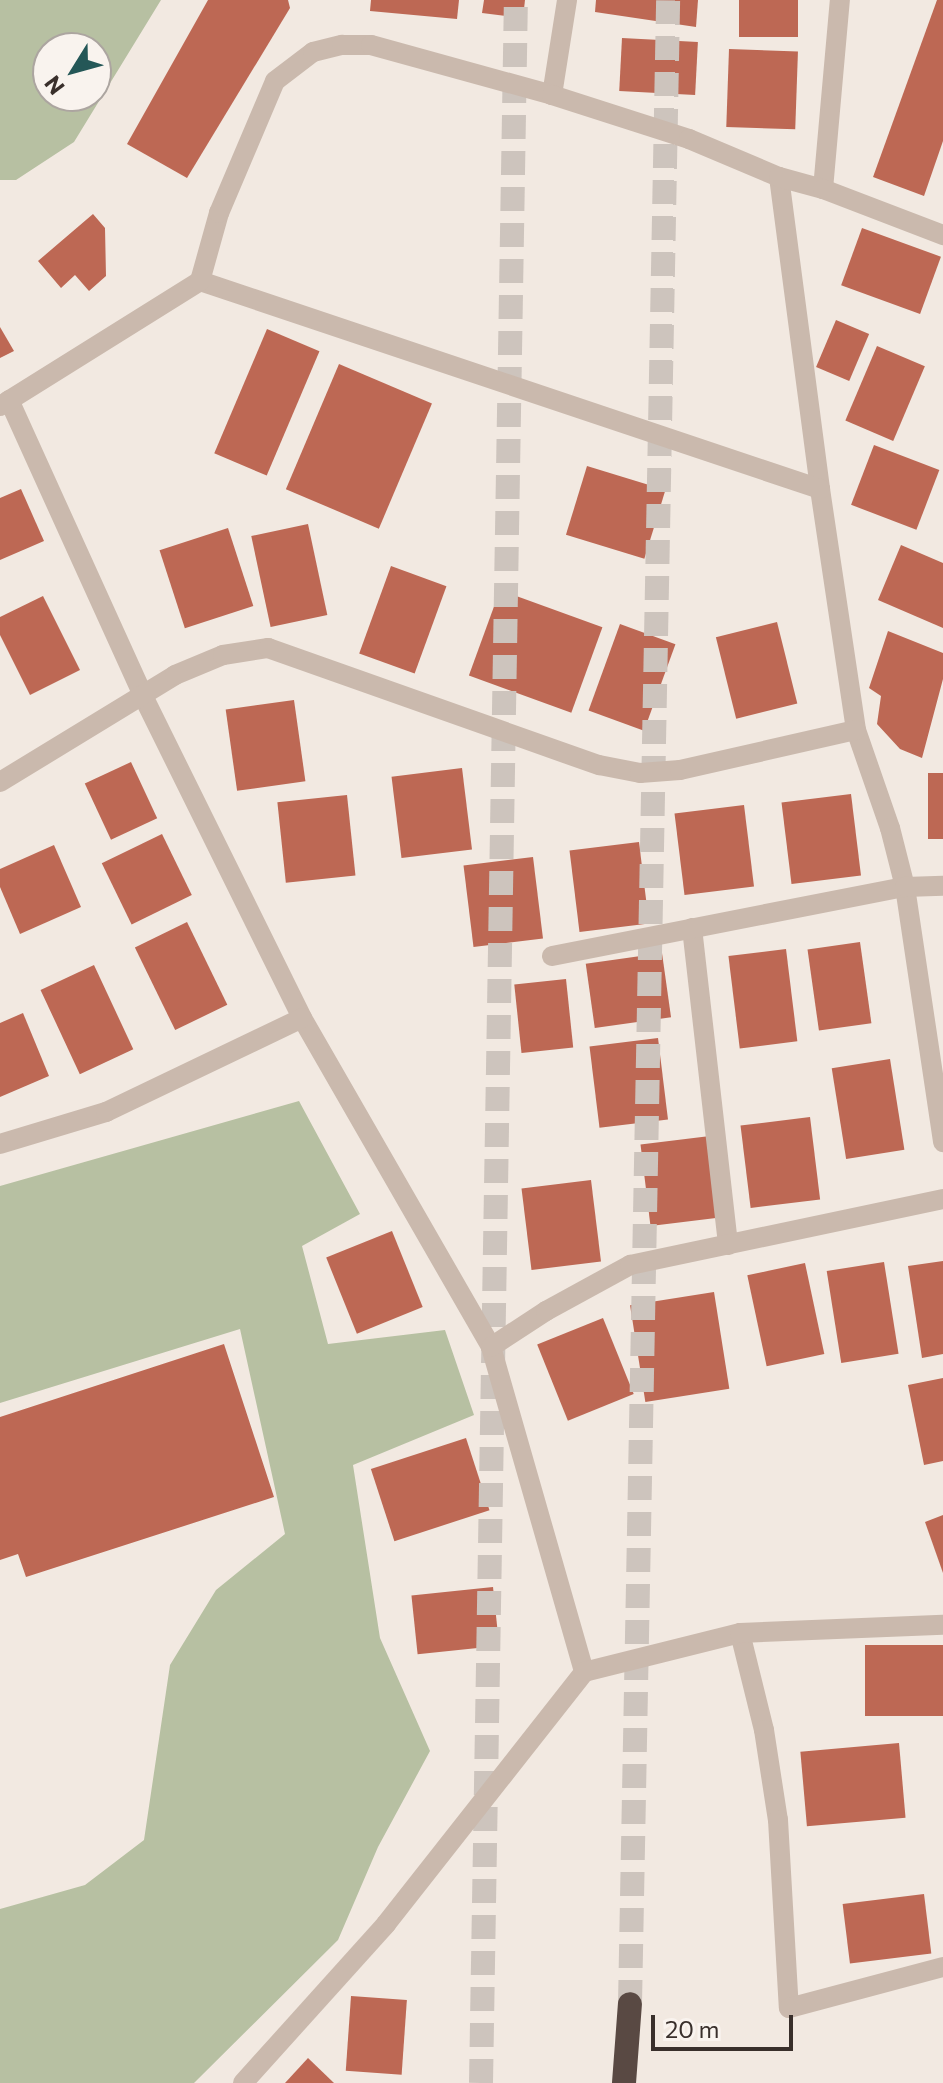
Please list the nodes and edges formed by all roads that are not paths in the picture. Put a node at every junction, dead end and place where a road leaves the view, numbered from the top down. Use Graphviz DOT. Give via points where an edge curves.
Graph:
graph roads {
  1 [pos="567,0"];
  2 [pos="840,0"];
  3 [pos="552,95"];
  4 [pos="779,177"];
  5 [pos="823,189"];
  6 [pos="943,235"];
  7 [pos="200,281"];
  8 [pos="5,403"];
  9 [pos="820,489"];
  10 [pos="143,696"];
  11 [pos="856,730"];
  12 [pos="0,782"];
  13 [pos="943,886"];
  14 [pos="905,887"];
  15 [pos="692,928"];
  16 [pos="552,956"];
  17 [pos="302,1018"];
  18 [pos="943,1142"];
  19 [pos="0,1144"];
  20 [pos="943,1199"];
  21 [pos="728,1245"];
  22 [pos="491,1347"];
  23 [pos="943,1625"];
  24 [pos="740,1633"];
  25 [pos="584,1672"];
  26 [pos="943,1967"];
  27 [pos="630,2004"];
  28 [pos="243,2083"];
  29 [pos="624,2083"];
  1 -- 3 [label="street"];
  2 -- 5 [label="street"];
  3 -- 4 [label="street" via="689,139"];
  3 -- 7 [label="street" via="371,45 313,52 275,81 219,213"];
  4 -- 5 [label="street"];
  4 -- 9 [label="street"];
  5 -- 6 [label="street"];
  7 -- 8 [label="street"];
  7 -- 9 [label="street"];
  8 -- 10 [label="street"];
  9 -- 11 [label="street"];
  10 -- 11 [label="street" via="175,675 223,655 268,648 599,765 640,773 680,770"];
  10 -- 12 [label="street"];
  10 -- 17 [label="street"];
  11 -- 14 [label="street"];
  13 -- 14 [label="street"];
  14 -- 15 [label="street"];
  14 -- 18 [label="street"];
  15 -- 16 [label="street"];
  15 -- 21 [label="street"];
  17 -- 19 [label="street" via="106,1112"];
  17 -- 22 [label="street"];
  20 -- 21 [label="street"];
  21 -- 22 [label="street" via="630,1265"];
  22 -- 25 [label="street"];
  23 -- 24 [label="street"];
  24 -- 25 [label="street"];
  24 -- 26 [label="street" via="764,1730 778,1820 789,2008"];
  25 -- 28 [label="street" via="386,1924"];
  27 -- 29 [label="highway"];
}
